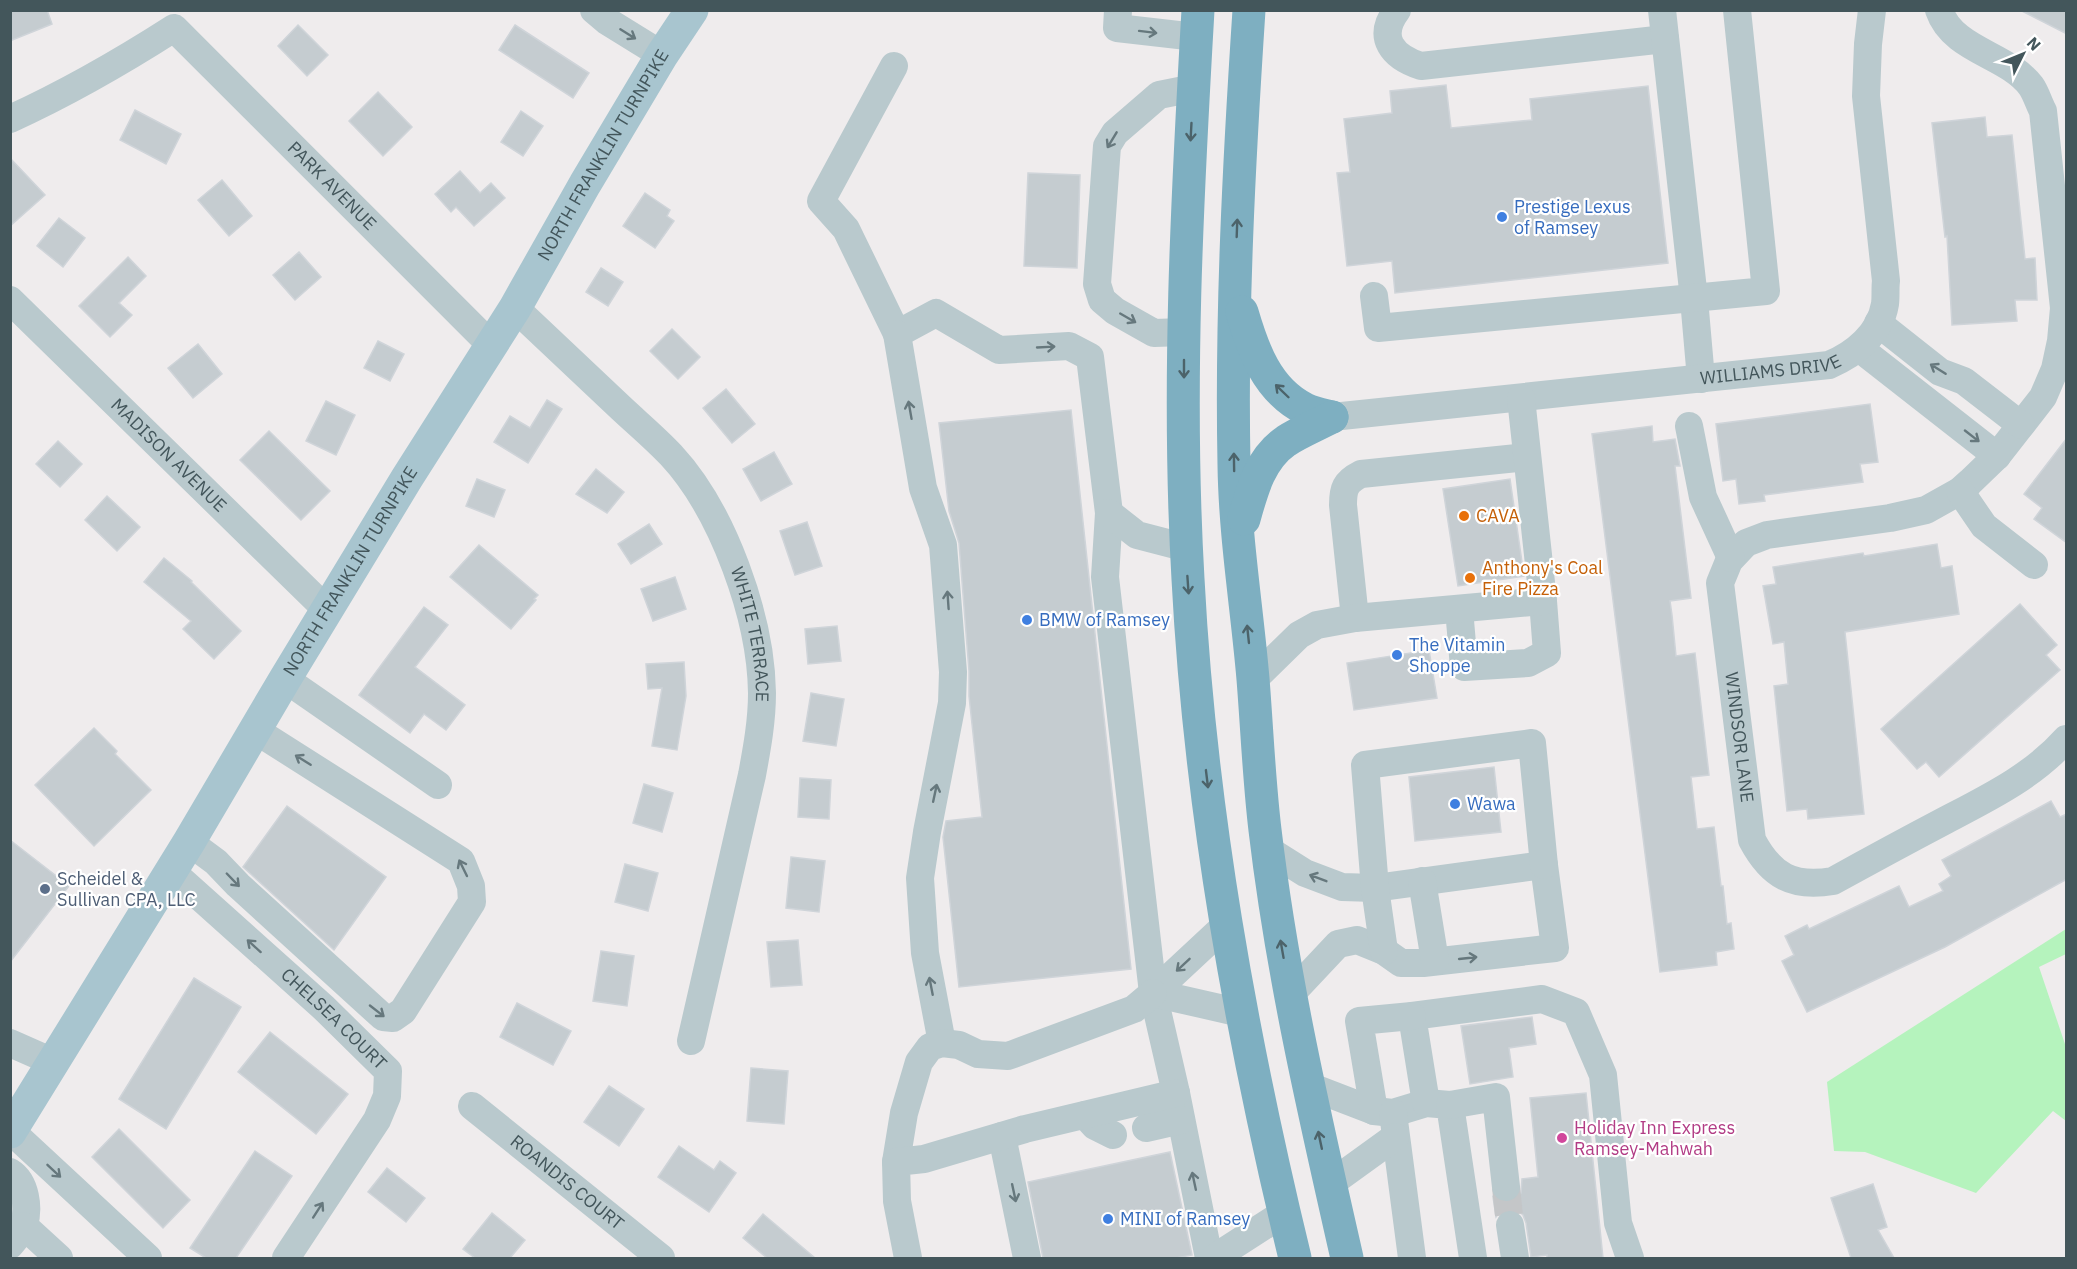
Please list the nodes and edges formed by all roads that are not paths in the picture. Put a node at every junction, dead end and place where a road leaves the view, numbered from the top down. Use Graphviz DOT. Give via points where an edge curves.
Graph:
graph roads {
  1 [pos="594,10"];
  2 [pos="692,10"];
  3 [pos="1118,10"];
  4 [pos="1397,10"];
  5 [pos="1662,10"];
  6 [pos="1737,10"];
  7 [pos="1872,10"];
  8 [pos="1940,10"];
  9 [pos="1251,18"];
  10 [pos="1197,24"];
  11 [pos="1665,39"];
  12 [pos="662,55"];
  13 [pos="894,66"];
  14 [pos="1194,88"];
  15 [pos="10,119"];
  16 [pos="2058,178"];
  17 [pos="1235,286"];
  18 [pos="1374,296"];
  19 [pos="1695,299"];
  20 [pos="10,300"];
  21 [pos="515,308"];
  22 [pos="1878,323"];
  23 [pos="1184,332"];
  24 [pos="897,334"];
  25 [pos="491,345"];
  26 [pos="1860,348"];
  27 [pos="1701,379"];
  28 [pos="1970,386"];
  29 [pos="1521,398"];
  30 [pos="1947,416"];
  31 [pos="1332,417"];
  32 [pos="2021,425"];
  33 [pos="1689,426"];
  34 [pos="1997,456"];
  35 [pos="1527,457"];
  36 [pos="1960,491"];
  37 [pos="1109,513"];
  38 [pos="1239,541"];
  39 [pos="1187,548"];
  40 [pos="1731,558"];
  41 [pos="2034,565"];
  42 [pos="1543,602"];
  43 [pos="1459,609"];
  44 [pos="327,610"];
  45 [pos="1356,618"];
  46 [pos="285,679"];
  47 [pos="1253,680"];
  48 [pos="255,730"];
  49 [pos="2067,739"];
  50 [pos="438,785"];
  51 [pos="189,842"];
  52 [pos="1267,849"];
  53 [pos="1544,865"];
  54 [pos="171,871"];
  55 [pos="1422,881"];
  56 [pos="1375,888"];
  57 [pos="1226,925"];
  58 [pos="1384,951"];
  59 [pos="1435,961"];
  60 [pos="1153,993"];
  61 [pos="1291,994"];
  62 [pos="1241,1013"];
  63 [pos="1412,1016"];
  64 [pos="691,1041"];
  65 [pos="10,1043"];
  66 [pos="942,1043"];
  67 [pos="53,1062"];
  68 [pos="1309,1086"];
  69 [pos="1438,1104"];
  70 [pos="472,1106"];
  71 [pos="1179,1107"];
  72 [pos="1085,1115"];
  73 [pos="1387,1120"];
  74 [pos="1146,1128"];
  75 [pos="11,1132"];
  76 [pos="1113,1135"];
  77 [pos="1002,1136"];
  78 [pos="896,1162"];
  79 [pos="10,1172"];
  80 [pos="1330,1184"];
  81 [pos="1506,1187"];
  82 [pos="1284,1213"];
  83 [pos="1510,1225"];
  84 [pos="17,1235"];
  85 [pos="59,1258"];
  86 [pos="148,1258"];
  87 [pos="286,1258"];
  88 [pos="661,1258"];
  89 [pos="908,1258"];
  90 [pos="1027,1258"];
  91 [pos="1212,1258"];
  92 [pos="1295,1258"];
  93 [pos="1347,1258"];
  94 [pos="1412,1258"];
  95 [pos="1473,1258"];
  96 [pos="1515,1258"];
  97 [pos="1630,1258"];
  1 -- 12 [label="street, one-way"];
  2 -- 12 [label="main road, NORTH FRANKLIN TURNPIKE"];
  3 -- 10 [label="street, one-way" via="1117,28"];
  4 -- 11 [label="street" via="1387,34 1392,49 1404,61 1421,66"];
  5 -- 11 [label="street"];
  6 -- 19 [label="street" via="1766,291"];
  7 -- 22 [label="street, WILLIAMS DRIVE" via="1866,96 1886,280 1885,306"];
  8 -- 16 [label="street" via="1952,31 1974,48 2007,64 2031,86 2043,111"];
  17 -- 9 [label="highway, one-way"];
  10 -- 14 [label="highway"];
  11 -- 19 [label="street"];
  12 -- 21 [label="main road, NORTH FRANKLIN TURNPIKE"];
  13 -- 24 [label="street" via="821,201 846,229"];
  14 -- 23 [label="highway, one-way"];
  14 -- 23 [label="street, one-way" via="1159,95 1115,133 1107,146 1098,284 1102,300 1154,333"];
  15 -- 25 [label="street, PARK AVENUE" via="115,65 174,28"];
  16 -- 32 [label="street" via="2064,308 2061,341 2043,398"];
  31 -- 17 [label="highway, one-way" via="1306,410 1292,401 1264,372"];
  38 -- 17 [label="highway, one-way" via="1234,468"];
  18 -- 19 [label="street" via="1378,328"];
  19 -- 27 [label="street"];
  20 -- 44 [label="street, MADISON AVENUE"];
  21 -- 25 [label="main road, NORTH FRANKLIN TURNPIKE"];
  21 -- 64 [label="street, WHITE TERRACE" via="672,456 721,532 751,613 762,694 760,732"];
  22 -- 26 [label="street, WILLIAMS DRIVE"];
  28 -- 22 [label="street, one-way" via="1940,372"];
  23 -- 39 [label="highway, one-way"];
  24 -- 37 [label="street, one-way" via="936,313 999,350 1069,346 1090,357"];
  66 -- 24 [label="street, one-way" via="925,952 920,878 952,703 953,672 944,545 923,488"];
  25 -- 44 [label="main road, NORTH FRANKLIN TURNPIKE"];
  26 -- 27 [label="street, WILLIAMS DRIVE" via="1829,365"];
  26 -- 30 [label="street"];
  27 -- 29 [label="street, WILLIAMS DRIVE"];
  28 -- 30 [label="street"];
  28 -- 32 [label="street"];
  29 -- 31 [label="street, WILLIAMS DRIVE"];
  29 -- 35 [label="street"];
  30 -- 34 [label="street, one-way"];
  31 -- 38 [label="highway" via="1285,442 1266,463 1253,486"];
  32 -- 34 [label="street"];
  33 -- 40 [label="street" via="1703,497"];
  34 -- 36 [label="street"];
  35 -- 42 [label="street"];
  35 -- 45 [label="street" via="1360,474 1349,480 1343,490 1343,505"];
  36 -- 40 [label="street" via="1926,510 1767,535 1746,543"];
  36 -- 41 [label="street" via="1984,526"];
  37 -- 39 [label="street" via="1137,535"];
  37 -- 60 [label="street" via="1105,577"];
  47 -- 38 [label="highway, one-way"];
  39 -- 57 [label="highway, one-way" via="1198,702"];
  40 -- 49 [label="street, WINDSOR LANE" via="1720,583 1752,840 1760,855 1788,879 1812,884 1833,881 2009,786 2051,756"];
  42 -- 43 [label="street"];
  42 -- 43 [label="street" via="1547,653 1528,663 1464,667"];
  43 -- 45 [label="street"];
  44 -- 46 [label="main road, NORTH FRANKLIN TURNPIKE"];
  45 -- 47 [label="street" via="1317,625 1299,635"];
  46 -- 48 [label="main road, NORTH FRANKLIN TURNPIKE"];
  46 -- 50 [label="street"];
  47 -- 52 [label="highway"];
  48 -- 51 [label="main road, NORTH FRANKLIN TURNPIKE"];
  51 -- 48 [label="street, one-way" via="216,862 383,1017 393,1018 403,1011 472,902 471,886 461,861"];
  51 -- 54 [label="main road, NORTH FRANKLIN TURNPIKE"];
  56 -- 52 [label="street, one-way" via="1342,887 1305,873"];
  61 -- 52 [label="highway, one-way"];
  53 -- 55 [label="street"];
  53 -- 56 [label="street" via="1532,743 1365,765"];
  59 -- 53 [label="street, one-way" via="1555,948"];
  54 -- 67 [label="main road, NORTH FRANKLIN TURNPIKE"];
  87 -- 54 [label="street, CHELSEA COURT, one-way" via="377,1120 387,1096 388,1071"];
  55 -- 56 [label="street"];
  55 -- 59 [label="street"];
  56 -- 58 [label="street"];
  57 -- 60 [label="street, one-way"];
  57 -- 62 [label="highway"];
  58 -- 59 [label="street" via="1401,963"];
  58 -- 61 [label="street" via="1357,940 1338,944"];
  60 -- 62 [label="street"];
  60 -- 66 [label="street" via="1134,1008 1008,1056 978,1054 959,1045"];
  60 -- 71 [label="street"];
  61 -- 68 [label="highway"];
  62 -- 82 [label="highway"];
  63 -- 69 [label="street"];
  63 -- 73 [label="street" via="1359,1021"];
  63 -- 97 [label="street" via="1542,999 1576,1012 1603,1075 1618,1223"];
  65 -- 67 [label="street"];
  66 -- 78 [label="street" via="930,1047 919,1062 904,1113"];
  67 -- 75 [label="main road, NORTH FRANKLIN TURNPIKE"];
  68 -- 73 [label="street"];
  80 -- 68 [label="highway, one-way"];
  69 -- 73 [label="street"];
  69 -- 81 [label="street" via="1496,1097"];
  69 -- 95 [label="street"];
  70 -- 88 [label="street, ROANDIS COURT"];
  71 -- 72 [label="street"];
  71 -- 74 [label="street"];
  91 -- 71 [label="street, one-way"];
  72 -- 76 [label="street" via="1095,1126"];
  72 -- 77 [label="street"];
  73 -- 80 [label="street"];
  73 -- 94 [label="street"];
  75 -- 86 [label="street, one-way"];
  77 -- 78 [label="street" via="924,1160"];
  77 -- 90 [label="street, one-way"];
  78 -- 89 [label="street" via="897,1201"];
  79 -- 84 [label="street" via="18,1178 27,1204"];
  80 -- 93 [label="highway"];
  82 -- 91 [label="street"];
  82 -- 92 [label="highway"];
  83 -- 96 [label="street"];
  84 -- 85 [label="street"];
}
